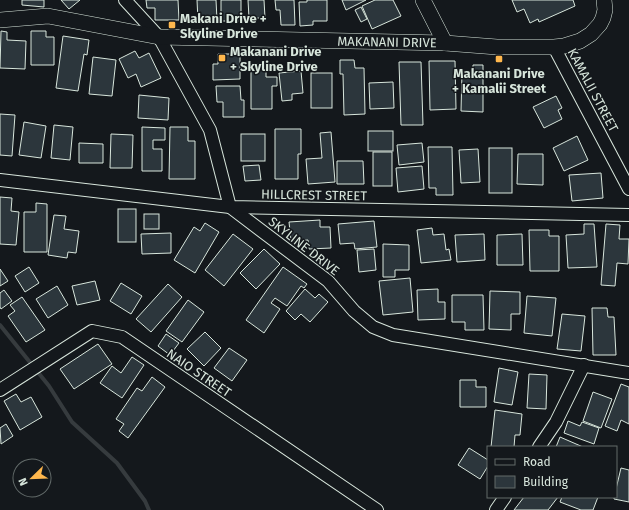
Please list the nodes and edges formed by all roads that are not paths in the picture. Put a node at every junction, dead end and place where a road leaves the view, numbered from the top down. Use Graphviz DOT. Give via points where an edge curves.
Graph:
graph roads {
  1 [pos="125,0"];
  2 [pos="423,0"];
  3 [pos="604,0"];
  4 [pos="0,20"];
  5 [pos="159,37"];
  6 [pos="445,43"];
  7 [pos="554,47"];
  8 [pos="0,180"];
  9 [pos="629,189"];
  10 [pos="230,207"];
  11 [pos="629,215"];
  12 [pos="584,365"];
  13 [pos="629,373"];
  14 [pos="0,390"];
  15 [pos="540,446"];
  16 [pos="504,498"];
  17 [pos="377,510"];
  18 [pos="496,510"];
  1 -- 5 [label="street"];
  2 -- 6 [label="street"];
  3 -- 7 [label="street, MAKANANI DRIVE" via="603,18 591,34 580,41"];
  4 -- 5 [label="street, MAKANANI DRIVE" via="48,16"];
  5 -- 6 [label="street, MAKANANI DRIVE"];
  5 -- 10 [label="street" via="210,130"];
  6 -- 7 [label="street, MAKANANI DRIVE" via="497,47"];
  7 -- 9 [label="street, KAMALII STREET"];
  8 -- 10 [label="street, HILLCREST STREET"];
  10 -- 11 [label="street, HILLCREST STREET"];
  10 -- 12 [label="street, SKYLINE DRIVE" via="328,281 372,328 393,335"];
  12 -- 13 [label="street, SKYLINE DRIVE"];
  12 -- 15 [label="street" via="556,422"];
  14 -- 17 [label="street, NAIO STREET" via="92,331 122,337"];
  16 -- 18 [label="street"];
}
